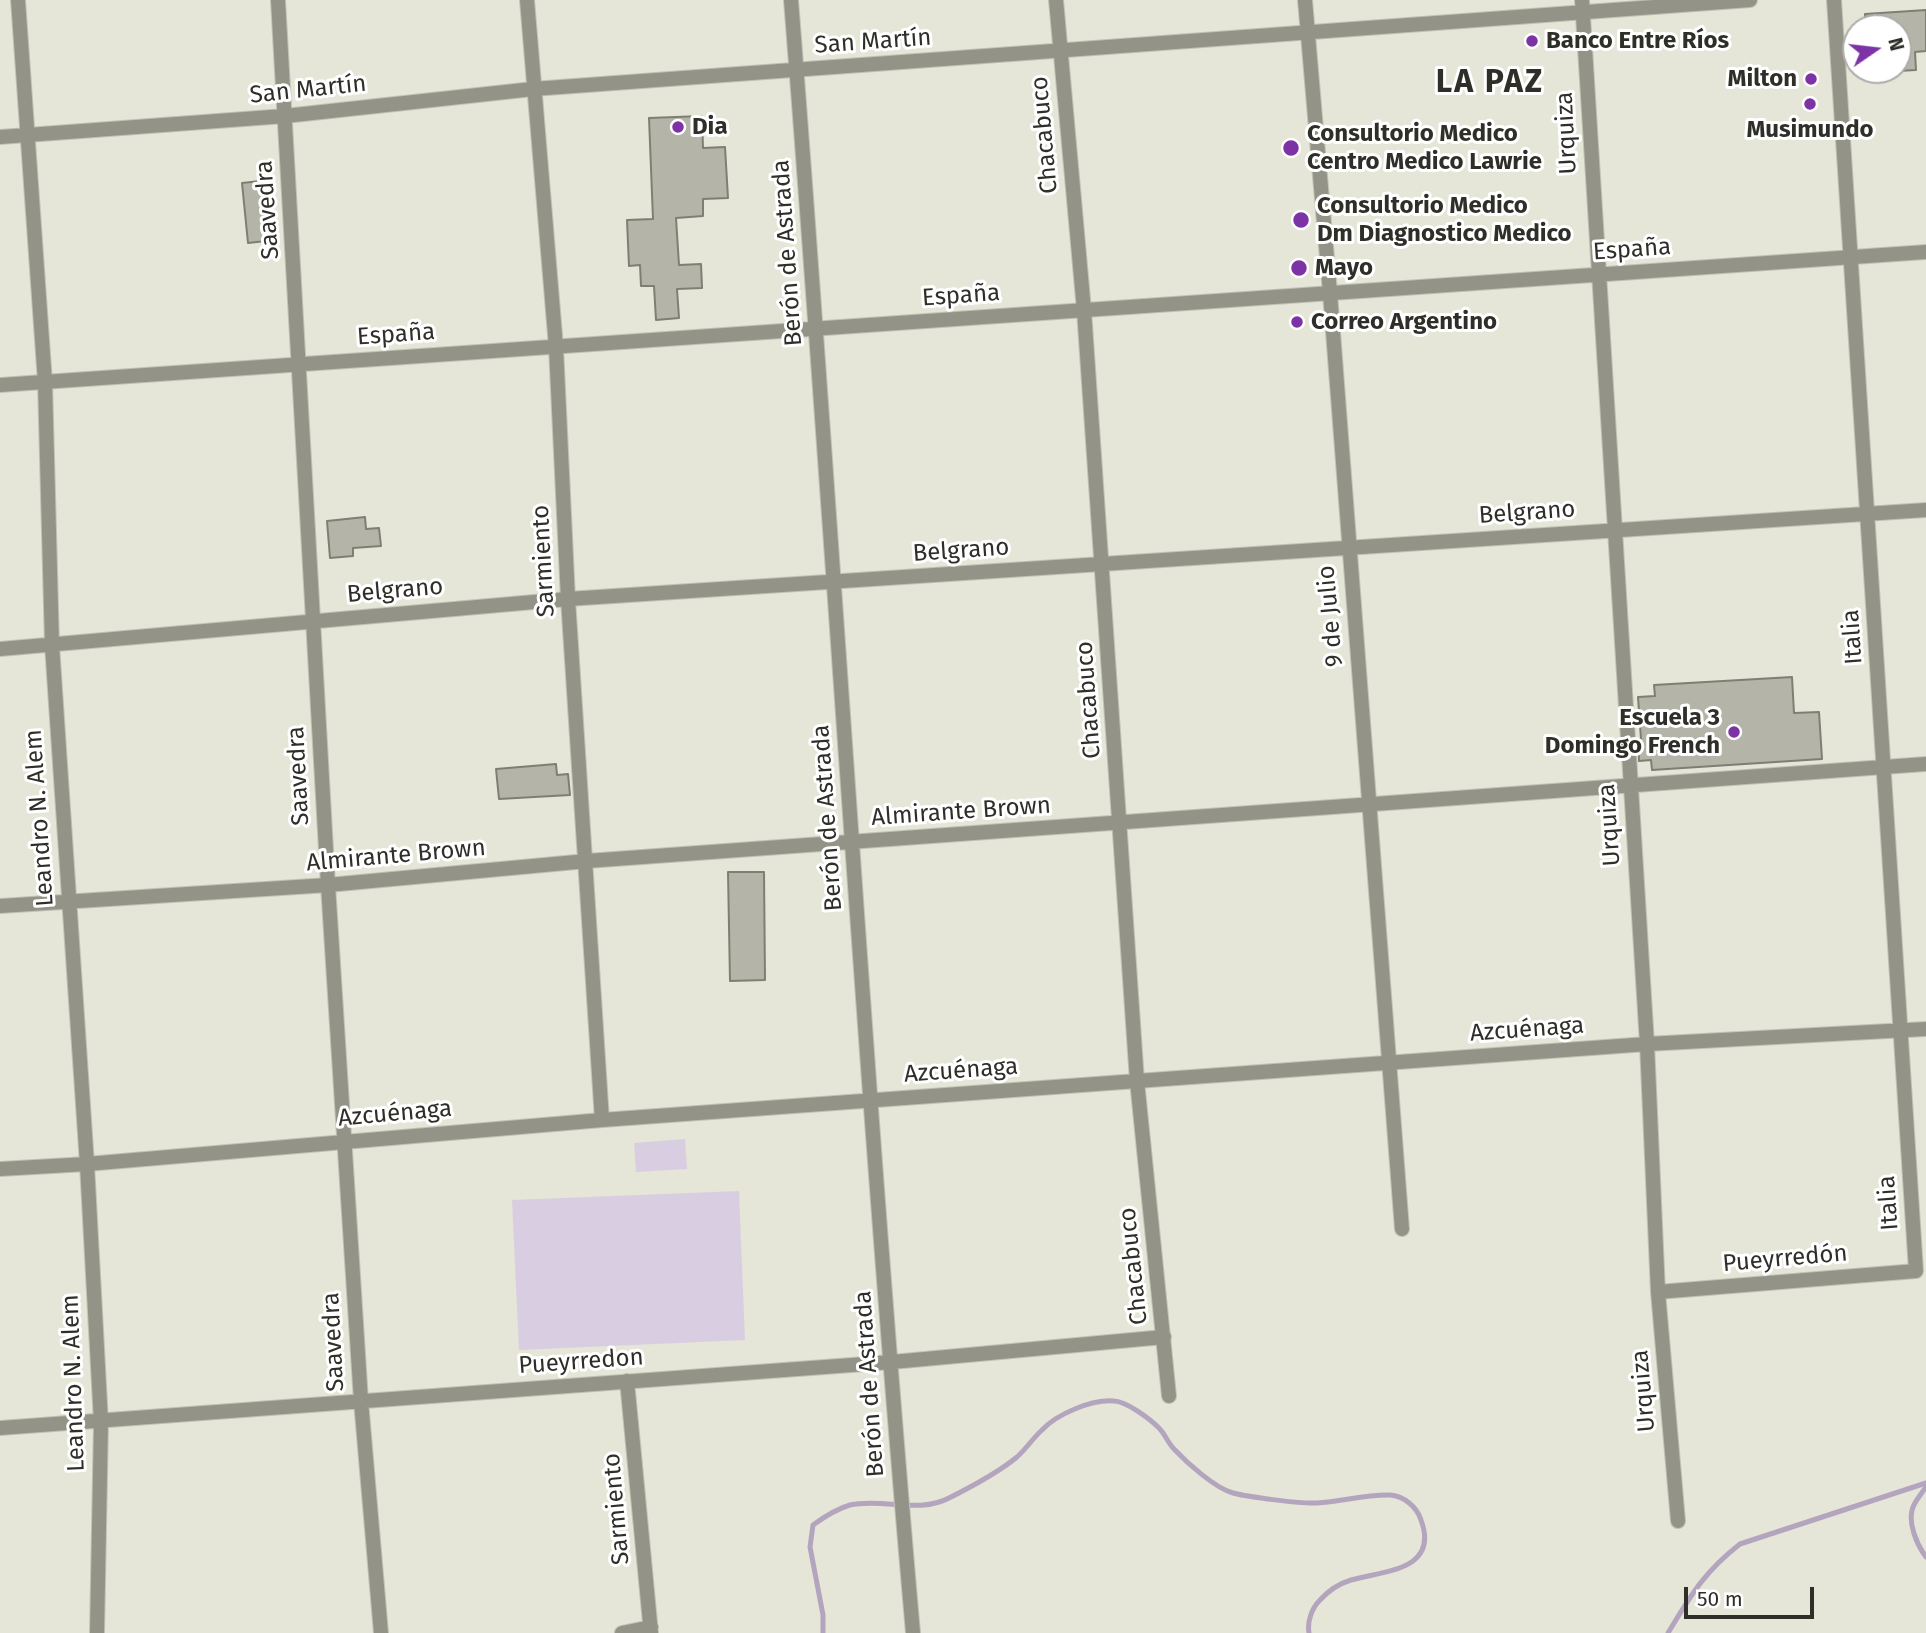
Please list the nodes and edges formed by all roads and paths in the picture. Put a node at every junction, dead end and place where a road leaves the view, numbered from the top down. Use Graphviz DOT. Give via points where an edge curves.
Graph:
graph roads {
  1 [pos="18,0"];
  2 [pos="278,0"];
  3 [pos="527,0"];
  4 [pos="791,0"];
  5 [pos="1056,0"];
  6 [pos="1305,0"];
  7 [pos="1750,0"];
  8 [pos="1834,0"];
  9 [pos="1582,6"];
  10 [pos="1307,33"];
  11 [pos="1060,52"];
  12 [pos="797,71"];
  13 [pos="533,89"];
  14 [pos="285,116"];
  15 [pos="27,135"];
  16 [pos="0,137"];
  17 [pos="1926,252"];
  18 [pos="1851,257"];
  19 [pos="1598,275"];
  20 [pos="1330,293"];
  21 [pos="1084,310"];
  22 [pos="817,328"];
  23 [pos="556,347"];
  24 [pos="300,364"];
  25 [pos="45,382"];
  26 [pos="0,385"];
  27 [pos="1926,510"];
  28 [pos="1867,514"];
  29 [pos="1615,530"];
  30 [pos="1348,548"];
  31 [pos="1102,564"];
  32 [pos="834,582"];
  33 [pos="568,599"];
  34 [pos="313,621"];
  35 [pos="52,645"];
  36 [pos="0,649"];
  37 [pos="1926,764"];
  38 [pos="1884,767"];
  39 [pos="1631,786"];
  40 [pos="1369,805"];
  41 [pos="1121,823"];
  42 [pos="853,842"];
  43 [pos="587,861"];
  44 [pos="328,885"];
  45 [pos="68,901"];
  46 [pos="0,906"];
  47 [pos="1926,1029"];
  48 [pos="1901,1030"];
  49 [pos="1647,1044"];
  50 [pos="1391,1063"];
  51 [pos="1137,1081"];
  52 [pos="870,1101"];
  53 [pos="603,1120"];
  54 [pos="345,1141"];
  55 [pos="87,1164"];
  56 [pos="0,1169"];
  57 [pos="1402,1229"];
  58 [pos="1916,1270"];
  59 [pos="1658,1292"];
  60 [pos="1164,1337"];
  61 [pos="892,1362"];
  62 [pos="627,1381"];
  63 [pos="1169,1396"];
  64 [pos="360,1401"];
  65 [pos="101,1422"];
  66 [pos="0,1428"];
  67 [pos="1678,1521"];
  68 [pos="651,1630"];
  69 [pos="97,1633"];
  70 [pos="381,1633"];
  71 [pos="622,1633"];
  72 [pos="913,1633"];
  1 -- 15 [label="street, Leandro N. Alem"];
  2 -- 14 [label="street, Saavedra"];
  3 -- 13 [label="street, Sarmiento"];
  4 -- 12 [label="street, Berón de Astrada"];
  5 -- 11 [label="street, Chacabuco"];
  6 -- 10 [label="street, 9 de Julio"];
  7 -- 9 [label="street, San Martín"];
  8 -- 18 [label="street, Italia"];
  9 -- 10 [label="street, San Martín"];
  9 -- 19 [label="street, Urquiza"];
  10 -- 11 [label="street, San Martín"];
  10 -- 20 [label="street, 9 de Julio"];
  11 -- 12 [label="street, San Martín"];
  11 -- 21 [label="street, Chacabuco"];
  12 -- 13 [label="street, San Martín"];
  12 -- 22 [label="street, Berón de Astrada"];
  13 -- 14 [label="street, San Martín"];
  13 -- 23 [label="street, Sarmiento"];
  14 -- 15 [label="street, San Martín"];
  14 -- 24 [label="street, Saavedra"];
  15 -- 16 [label="street, San Martín"];
  15 -- 25 [label="street, Leandro N. Alem"];
  17 -- 18 [label="street, España"];
  18 -- 19 [label="street, España"];
  18 -- 28 [label="street, Italia"];
  19 -- 20 [label="street, España"];
  19 -- 29 [label="street, Urquiza"];
  20 -- 21 [label="street, España"];
  20 -- 30 [label="street, 9 de Julio"];
  21 -- 22 [label="street, España"];
  21 -- 31 [label="street, Chacabuco"];
  22 -- 23 [label="street, España"];
  22 -- 32 [label="street, Berón de Astrada"];
  23 -- 24 [label="street, España"];
  23 -- 33 [label="street, Sarmiento"];
  24 -- 25 [label="street, España"];
  24 -- 34 [label="street, Saavedra"];
  25 -- 26 [label="street, España"];
  25 -- 35 [label="street, Leandro N. Alem"];
  27 -- 28 [label="street, Belgrano"];
  28 -- 29 [label="street, Belgrano"];
  28 -- 38 [label="street, Italia"];
  29 -- 30 [label="street, Belgrano"];
  29 -- 39 [label="street, Urquiza"];
  30 -- 31 [label="street, Belgrano"];
  30 -- 40 [label="street, 9 de Julio"];
  31 -- 32 [label="street, Belgrano"];
  31 -- 41 [label="street, Chacabuco"];
  32 -- 33 [label="street, Belgrano"];
  32 -- 42 [label="street, Berón de Astrada"];
  33 -- 34 [label="street, Belgrano"];
  33 -- 43 [label="street, Sarmiento"];
  34 -- 35 [label="street, Belgrano"];
  34 -- 44 [label="street, Saavedra"];
  35 -- 36 [label="street, Belgrano"];
  35 -- 45 [label="street, Leandro N. Alem"];
  37 -- 38 [label="street, Almirante Brown"];
  38 -- 39 [label="street, Almirante Brown"];
  38 -- 48 [label="street, Italia"];
  39 -- 40 [label="street, Almirante Brown"];
  39 -- 49 [label="street, Urquiza"];
  40 -- 41 [label="street, Almirante Brown"];
  40 -- 50 [label="street, 9 de Julio"];
  41 -- 42 [label="street, Almirante Brown"];
  41 -- 51 [label="street, Chacabuco"];
  42 -- 43 [label="street, Almirante Brown"];
  42 -- 52 [label="street, Berón de Astrada"];
  43 -- 44 [label="street, Almirante Brown"];
  43 -- 53 [label="street, Sarmiento"];
  44 -- 45 [label="street, Almirante Brown"];
  44 -- 54 [label="street, Saavedra"];
  45 -- 46 [label="street, Almirante Brown"];
  45 -- 55 [label="street, Leandro N. Alem"];
  47 -- 48 [label="street, Azcuénaga"];
  48 -- 49 [label="street, Azcuénaga"];
  48 -- 58 [label="street, Italia"];
  49 -- 50 [label="street, Azcuénaga"];
  49 -- 59 [label="street, Urquiza"];
  50 -- 51 [label="street, Azcuénaga"];
  50 -- 57 [label="street, 9 de Julio"];
  51 -- 52 [label="street, Azcuénaga"];
  51 -- 60 [label="street, Chacabuco"];
  52 -- 53 [label="street, Azcuénaga"];
  52 -- 61 [label="street, Berón de Astrada"];
  53 -- 54 [label="street, Azcuénaga"];
  54 -- 55 [label="street, Azcuénaga"];
  54 -- 64 [label="street, Saavedra"];
  55 -- 56 [label="street, Azcuénaga"];
  55 -- 65 [label="street, Leandro N. Alem"];
  58 -- 59 [label="street, Pueyrredón"];
  59 -- 67 [label="street, Urquiza"];
  60 -- 61 [label="street, Pueyrredon"];
  60 -- 63 [label="street, Chacabuco"];
  61 -- 62 [label="street, Pueyrredon"];
  61 -- 72 [label="street, Berón de Astrada"];
  62 -- 64 [label="street, Pueyrredon"];
  62 -- 68 [label="street, Sarmiento"];
  64 -- 65 [label="street, Pueyrredon"];
  64 -- 70 [label="street, Saavedra"];
  65 -- 66 [label="street, Pueyrredon"];
  65 -- 69 [label="street, Leandro N. Alem"];
  68 -- 71 [label="street"];
}
